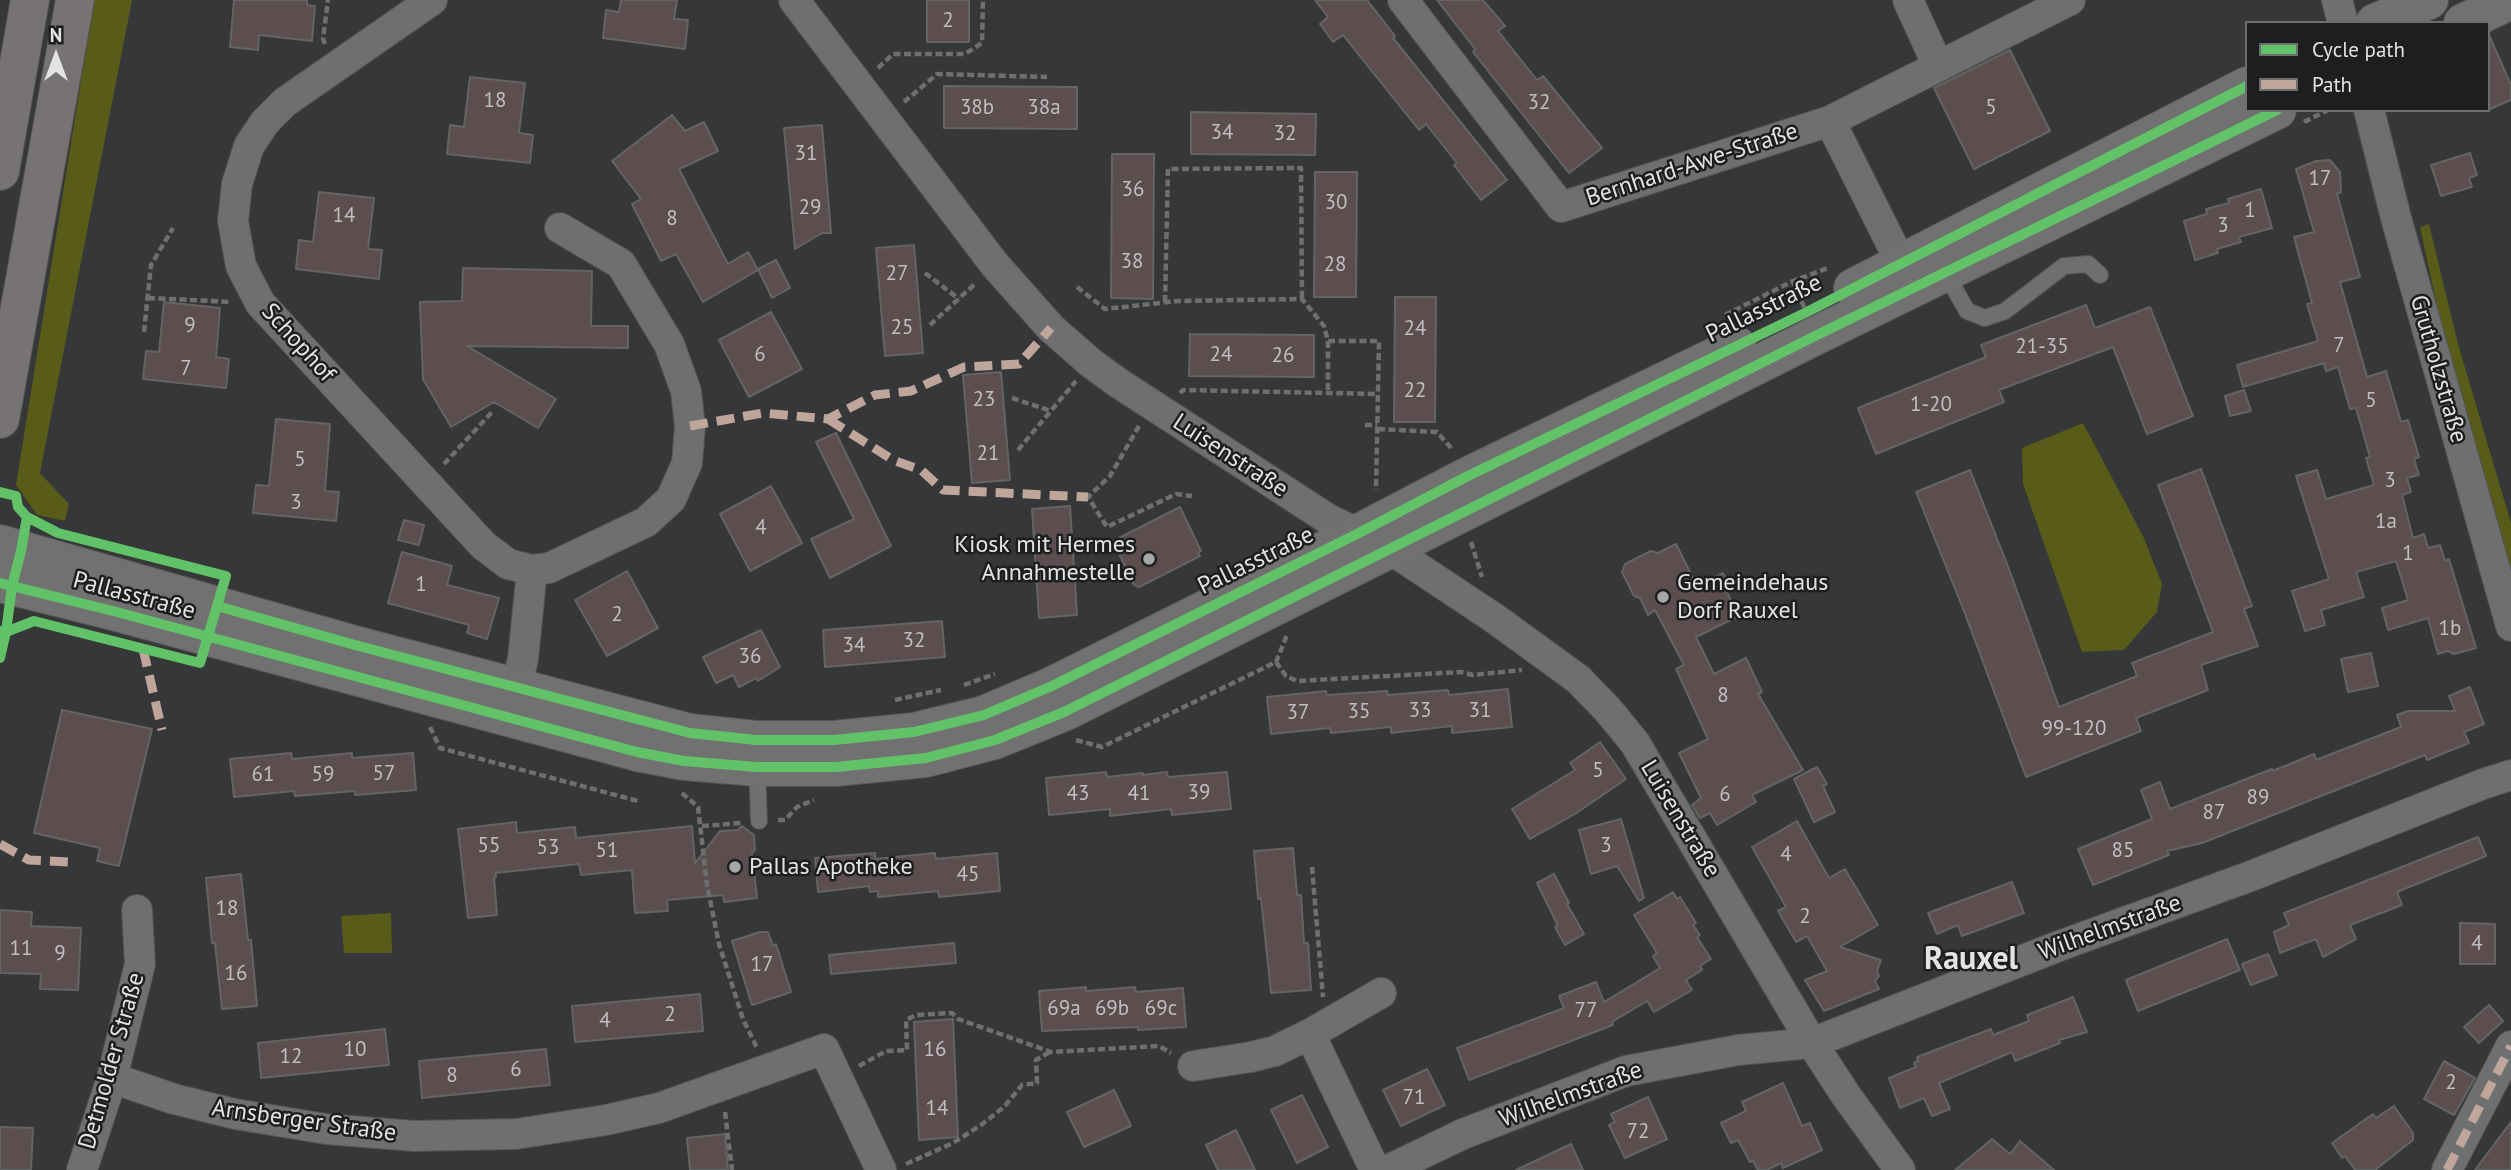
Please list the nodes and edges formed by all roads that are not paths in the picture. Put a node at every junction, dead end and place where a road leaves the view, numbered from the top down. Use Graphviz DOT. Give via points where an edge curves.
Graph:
graph roads {
  1 [pos="30,0"];
  2 [pos="75,0"];
  3 [pos="432,0"];
  4 [pos="794,0"];
  5 [pos="1403,0"];
  6 [pos="1908,0"];
  7 [pos="2070,0"];
  8 [pos="2337,0"];
  9 [pos="2430,0"];
  10 [pos="2511,0"];
  11 [pos="2342,21"];
  12 [pos="2380,21"];
  13 [pos="2467,21"];
  14 [pos="1938,66"];
  15 [pos="2245,87"];
  16 [pos="2273,112"];
  17 [pos="2370,112"];
  18 [pos="1830,121"];
  19 [pos="0,171"];
  20 [pos="560,228"];
  21 [pos="1920,274"];
  22 [pos="2100,275"];
  23 [pos="0,419"];
  24 [pos="1374,542"];
  25 [pos="0,544"];
  26 [pos="532,570"];
  27 [pos="0,583"];
  28 [pos="2511,626"];
  29 [pos="512,703"];
  30 [pos="757,754"];
  31 [pos="2511,775"];
  32 [pos="759,821"];
  33 [pos="137,910"];
  34 [pos="1381,993"];
  35 [pos="1321,1027"];
  36 [pos="1812,1043"];
  37 [pos="2511,1046"];
  38 [pos="1193,1066"];
  39 [pos="112,1078"];
  40 [pos="893,1167"];
  41 [pos="82,1170"];
  42 [pos="1375,1170"];
  43 [pos="1388,1170"];
  44 [pos="1900,1170"];
  45 [pos="2447,1170"];
  1 -- 19 [label="main road"];
  2 -- 23 [label="main road"];
  3 -- 26 [label="street, Schophof" via="285,102 264,122 249,146 237,184 233,221 241,266 260,303 483,545 508,564"];
  4 -- 24 [label="street, Luisenstraße" via="995,265 1051,328 1091,363 1157,408 1328,519"];
  5 -- 18 [label="street, Bernhard-Awe-Straße" via="1562,207"];
  6 -- 14 [label="street"];
  7 -- 14 [label="street, Bernhard-Awe-Straße"];
  8 -- 11 [label="street"];
  9 -- 12 [label="main road"];
  10 -- 13 [label="main road"];
  14 -- 18 [label="street, Bernhard-Awe-Straße"];
  15 -- 21 [label="main road, Pallasstraße"];
  16 -- 21 [label="main road, Pallasstraße"];
  17 -- 28 [label="street, Grutholzstraße"];
  18 -- 21 [label="street, Bernhard-Awe-Straße"];
  20 -- 26 [label="street" via="621,264 670,344 686,391 690,426 687,463 671,499 646,522 549,568"];
  21 -- 22 [label="lane" via="1967,311 1985,318 2006,312 2064,266 2088,264"];
  21 -- 24 [label="main road, Pallasstraße" via="1769,331 1468,476"];
  24 -- 30 [label="main road, Pallasstraße" via="984,715 914,732"];
  24 -- 36 [label="street, Luisenstraße" via="1540,650 1608,710 1635,743"];
  25 -- 29 [label="main road, Pallasstraße" via="355,645"];
  26 -- 29 [label="street" via="523,659"];
  27 -- 29 [label="main road, Pallasstraße"];
  29 -- 30 [label="main road, Pallasstraße" via="690,733"];
  30 -- 32 [label="lane"];
  31 -- 36 [label="street, Wilhelmstraße"];
  33 -- 39 [label="street, Detmolder Straße" via="140,964"];
  34 -- 35 [label="street"];
  35 -- 38 [label="street" via="1275,1051"];
  35 -- 42 [label="street"];
  36 -- 43 [label="street, Wilhelmstraße" via="1738,1050 1626,1071 1462,1134"];
  36 -- 44 [label="street, Luisenstraße"];
  37 -- 45 [label="street"];
  39 -- 40 [label="street, Arnsberger Straße" via="235,1114 326,1129 414,1136 516,1134 659,1108 824,1049"];
  39 -- 41 [label="street, Detmolder Straße"];
}
